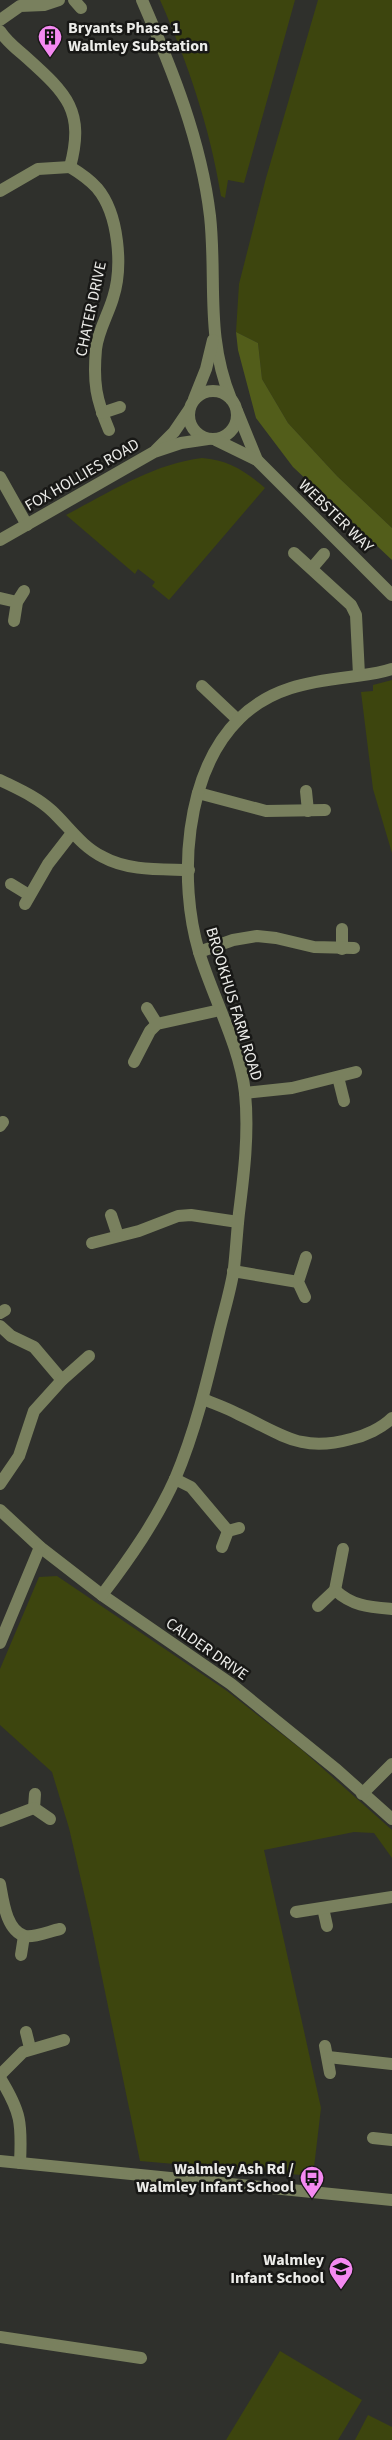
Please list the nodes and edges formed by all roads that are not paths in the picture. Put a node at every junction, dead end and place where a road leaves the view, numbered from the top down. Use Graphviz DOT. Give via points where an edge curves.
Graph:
graph roads {
  1 [pos="59,0"];
  2 [pos="142,0"];
  3 [pos="0,20"];
  4 [pos="0,31"];
  5 [pos="70,167"];
  6 [pos="0,192"];
  7 [pos="214,336"];
  8 [pos="234,404"];
  9 [pos="192,405"];
  10 [pos="120,407"];
  11 [pos="102,413"];
  12 [pos="109,430"];
  13 [pos="212,439"];
  14 [pos="154,452"];
  15 [pos="257,460"];
  16 [pos="0,477"];
  17 [pos="27,525"];
  18 [pos="0,540"];
  19 [pos="294,553"];
  20 [pos="324,554"];
  21 [pos="312,568"];
  22 [pos="392,595"];
  23 [pos="0,598"];
  24 [pos="14,621"];
  25 [pos="392,669"];
  26 [pos="359,675"];
  27 [pos="202,686"];
  28 [pos="238,720"];
  29 [pos="0,780"];
  30 [pos="306,791"];
  31 [pos="198,793"];
  32 [pos="324,810"];
  33 [pos="308,811"];
  34 [pos="72,833"];
  35 [pos="189,870"];
  36 [pos="11,884"];
  37 [pos="342,928"];
  38 [pos="199,952"];
  39 [pos="147,1008"];
  40 [pos="220,1010"];
  41 [pos="157,1024"];
  42 [pos="134,1062"];
  43 [pos="356,1072"];
  44 [pos="338,1077"];
  45 [pos="245,1093"];
  46 [pos="344,1101"];
  47 [pos="111,1215"];
  48 [pos="238,1222"];
  49 [pos="118,1236"];
  50 [pos="92,1243"];
  51 [pos="306,1257"];
  52 [pos="233,1271"];
  53 [pos="298,1282"];
  54 [pos="305,1297"];
  55 [pos="0,1326"];
  56 [pos="89,1356"];
  57 [pos="62,1380"];
  58 [pos="203,1399"];
  59 [pos="392,1418"];
  60 [pos="175,1479"];
  61 [pos="0,1484"];
  62 [pos="0,1510"];
  63 [pos="40,1547"];
  64 [pos="222,1548"];
  65 [pos="343,1549"];
  66 [pos="335,1590"];
  67 [pos="102,1595"];
  68 [pos="318,1606"];
  69 [pos="392,1609"];
  70 [pos="0,1643"];
  71 [pos="392,1764"];
  72 [pos="35,1794"];
  73 [pos="362,1794"];
  74 [pos="34,1808"];
  75 [pos="50,1819"];
  76 [pos="392,1819"];
  77 [pos="0,1822"];
  78 [pos="0,1884"];
  79 [pos="392,1897"];
  80 [pos="323,1908"];
  81 [pos="296,1912"];
  82 [pos="327,1926"];
  83 [pos="60,1929"];
  84 [pos="24,1936"];
  85 [pos="21,1955"];
  86 [pos="26,2032"];
  87 [pos="64,2040"];
  88 [pos="30,2048"];
  89 [pos="392,2064"];
  90 [pos="330,2073"];
  91 [pos="0,2076"];
  92 [pos="373,2138"];
  93 [pos="392,2140"];
  94 [pos="0,2161"];
  95 [pos="20,2163"];
  96 [pos="392,2200"];
  97 [pos="0,2337"];
  98 [pos="141,2358"];
  1 -- 3 [label="street" via="44,6 20,6"];
  2 -- 7 [label="street" via="170,62 194,138 210,216"];
  4 -- 5 [label="street" via="49,78 71,106 76,144"];
  5 -- 6 [label="street" via="38,169"];
  5 -- 11 [label="street, CHATER DRIVE" via="87,178 100,193 116,233 119,254 114,297 96,348 95,392"];
  7 -- 8 [label="street, WEBSTER WAY" via="225,384"];
  7 -- 9 [label="street, FOX HOLLIES ROAD"];
  8 -- 9 [label="street" via="222,392 211,391 200,394"];
  8 -- 13 [label="street" via="236,421 231,432"];
  8 -- 15 [label="street, WEBSTER WAY"];
  9 -- 13 [label="street" via="188,419 192,428 199,435"];
  9 -- 14 [label="street, FOX HOLLIES ROAD" via="174,432"];
  10 -- 11 [label="street"];
  11 -- 12 [label="street, CHATER DRIVE"];
  13 -- 14 [label="street, FOX HOLLIES ROAD" via="181,443"];
  13 -- 15 [label="street, WEBSTER WAY"];
  14 -- 17 [label="street, FOX HOLLIES ROAD"];
  15 -- 22 [label="street, WEBSTER WAY"];
  16 -- 17 [label="street"];
  17 -- 18 [label="street, FOX HOLLIES ROAD"];
  19 -- 21 [label="street"];
  20 -- 21 [label="street"];
  21 -- 26 [label="street" via="351,605 356,616"];
  23 -- 24 [label="street" via="20,597"];
  25 -- 26 [label="street, BROOKHUS FARM ROAD"];
  26 -- 28 [label="street, BROOKHUS FARM ROAD" via="298,684 278,691"];
  27 -- 28 [label="street"];
  28 -- 31 [label="street, BROOKHUS FARM ROAD" via="207,767"];
  29 -- 34 [label="street" via="32,796 51,810"];
  30 -- 33 [label="street"];
  31 -- 33 [label="street" via="266,811"];
  31 -- 35 [label="street, BROOKHUS FARM ROAD" via="191,823"];
  32 -- 33 [label="street"];
  34 -- 35 [label="street" via="94,852 111,861 147,869"];
  34 -- 36 [label="street" via="60,846 27,899"];
  35 -- 38 [label="street, BROOKHUS FARM ROAD" via="191,918"];
  37 -- 38 [label="street" via="348,948 314,947 257,936 233,940"];
  38 -- 40 [label="street, BROOKHUS FARM ROAD"];
  39 -- 41 [label="street"];
  40 -- 41 [label="street"];
  40 -- 45 [label="street, BROOKHUS FARM ROAD"];
  41 -- 42 [label="street"];
  43 -- 44 [label="street"];
  44 -- 45 [label="street" via="292,1088"];
  44 -- 46 [label="street"];
  45 -- 48 [label="street, BROOKHUS FARM ROAD" via="246,1144"];
  47 -- 49 [label="street"];
  48 -- 49 [label="street" via="178,1216"];
  48 -- 52 [label="street, BROOKHUS FARM ROAD"];
  49 -- 50 [label="street"];
  51 -- 53 [label="street"];
  52 -- 53 [label="street"];
  52 -- 58 [label="street, BROOKHUS FARM ROAD"];
  53 -- 54 [label="street"];
  55 -- 57 [label="street" via="11,1336 34,1347"];
  56 -- 57 [label="street"];
  57 -- 61 [label="street" via="34,1411 19,1456"];
  58 -- 59 [label="street" via="295,1442 335,1444 371,1432"];
  58 -- 60 [label="street, BROOKHUS FARM ROAD"];
  60 -- 64 [label="street" via="191,1487 233,1530"];
  60 -- 67 [label="street, BROOKHUS FARM ROAD" via="148,1531"];
  62 -- 63 [label="street, CALDER DRIVE"];
  63 -- 67 [label="street, CALDER DRIVE"];
  63 -- 70 [label="street"];
  65 -- 66 [label="street"];
  66 -- 68 [label="street"];
  66 -- 69 [label="street" via="356,1605"];
  67 -- 73 [label="street, CALDER DRIVE" via="231,1684"];
  71 -- 73 [label="street"];
  72 -- 74 [label="street"];
  73 -- 76 [label="street, CALDER DRIVE"];
  74 -- 75 [label="street"];
  74 -- 77 [label="street"];
  78 -- 84 [label="street" via="9,1920"];
  79 -- 80 [label="street"];
  80 -- 81 [label="street"];
  80 -- 82 [label="street"];
  83 -- 84 [label="street"];
  84 -- 85 [label="street"];
  86 -- 88 [label="street"];
  87 -- 88 [label="street"];
  88 -- 91 [label="street"];
  89 -- 90 [label="street" via="327,2052"];
  91 -- 95 [label="street" via="18,2111 22,2128"];
  92 -- 93 [label="street"];
  94 -- 95 [label="street"];
  95 -- 96 [label="street"];
  97 -- 98 [label="street"];
}
